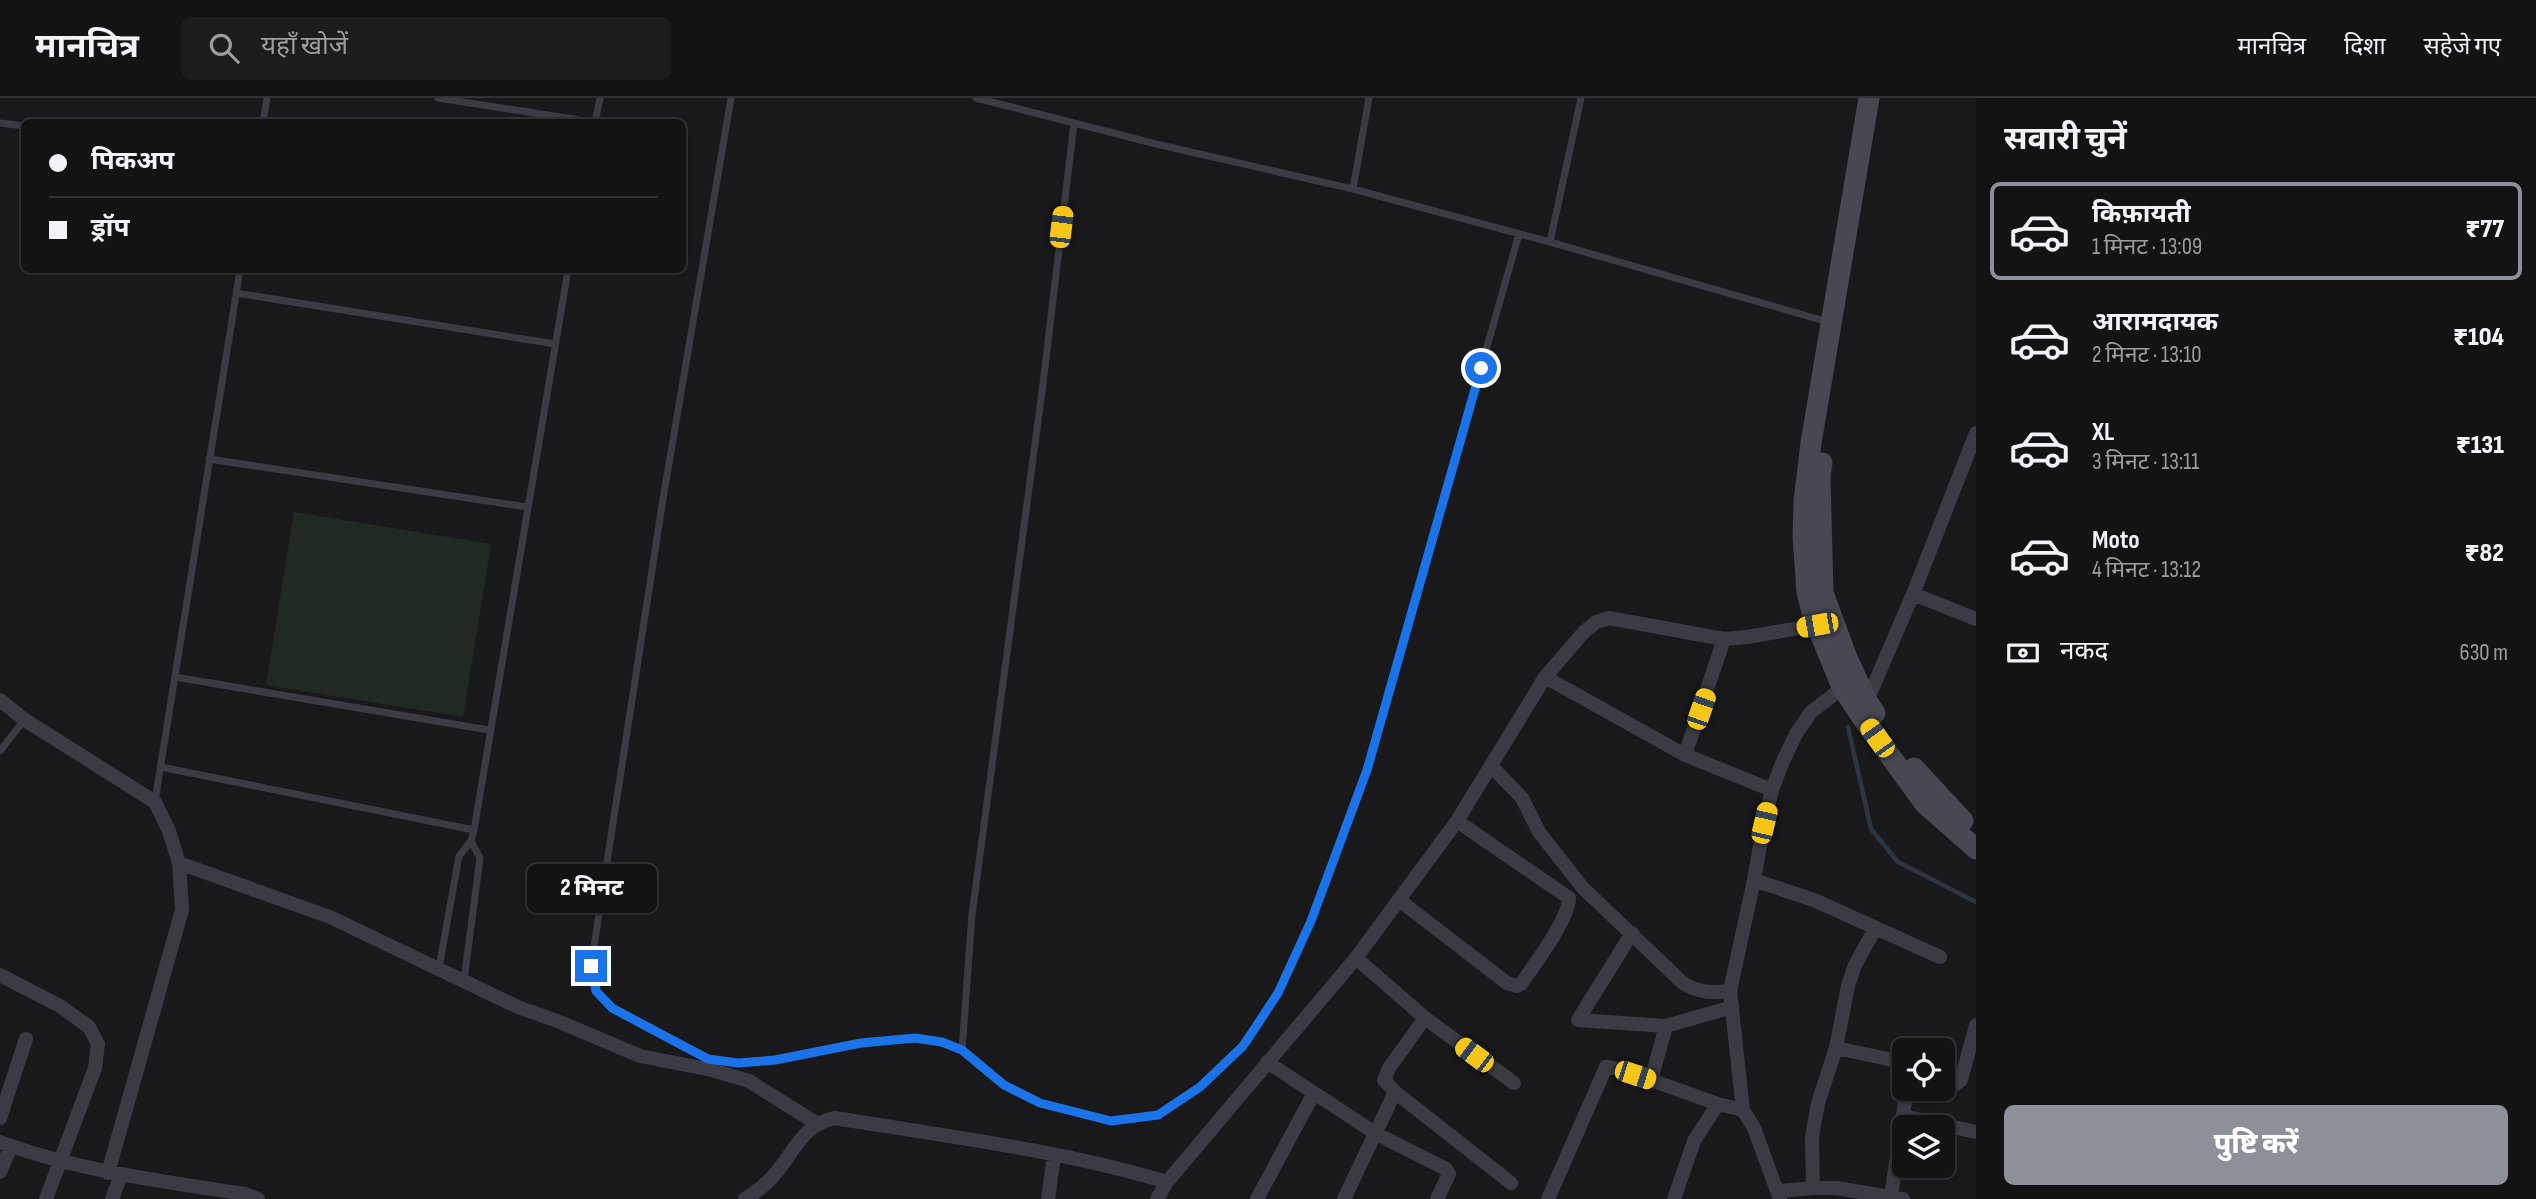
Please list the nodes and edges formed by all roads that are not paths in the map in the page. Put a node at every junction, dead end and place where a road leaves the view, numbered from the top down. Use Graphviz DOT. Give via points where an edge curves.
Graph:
graph roads {
  1 [pos="267,98"];
  2 [pos="438,98"];
  3 [pos="600,98"];
  4 [pos="731,98"];
  5 [pos="976,98"];
  6 [pos="1369,98"];
  7 [pos="1581,98"];
  8 [pos="1869,98"];
  9 [pos="1882,98"];
  10 [pos="264,119"];
  11 [pos="574,119"];
  12 [pos="594,119"];
  13 [pos="0,123"];
  14 [pos="1074,123"];
  15 [pos="21,126"];
  16 [pos="1353,189"];
  17 [pos="1519,233"];
  18 [pos="1550,242"];
  19 [pos="239,273"];
  20 [pos="567,273"];
  21 [pos="236,293"];
  22 [pos="1831,322"];
  23 [pos="555,344"];
  24 [pos="1976,433"];
  25 [pos="209,458"];
  26 [pos="527,507"];
  27 [pos="1913,594"];
  28 [pos="1976,618"];
  29 [pos="1817,625"];
  30 [pos="1724,639"];
  31 [pos="175,677"];
  32 [pos="1545,677"];
  33 [pos="1850,683"];
  34 [pos="0,700"];
  35 [pos="1867,701"];
  36 [pos="25,720"];
  37 [pos="489,730"];
  38 [pos="0,751"];
  39 [pos="1685,755"];
  40 [pos="1490,766"];
  41 [pos="160,768"];
  42 [pos="1772,790"];
  43 [pos="155,802"];
  44 [pos="1457,821"];
  45 [pos="474,830"];
  46 [pos="1976,830"];
  47 [pos="471,841"];
  48 [pos="1976,849"];
  49 [pos="179,863"];
  50 [pos="1755,880"];
  51 [pos="1399,900"];
  52 [pos="1875,929"];
  53 [pos="1632,933"];
  54 [pos="1940,957"];
  55 [pos="1356,958"];
  56 [pos="439,968"];
  57 [pos="0,975"];
  58 [pos="464,981"];
  59 [pos="1730,991"];
  60 [pos="1732,1007"];
  61 [pos="1425,1018"];
  62 [pos="1976,1025"];
  63 [pos="1666,1026"];
  64 [pos="26,1038"];
  65 [pos="1836,1048"];
  66 [pos="962,1050"];
  67 [pos="1892,1060"];
  68 [pos="1267,1062"];
  69 [pos="1971,1068"];
  70 [pos="1651,1080"];
  71 [pos="1514,1083"];
  72 [pos="1955,1084"];
  73 [pos="5,1087"];
  74 [pos="1395,1092"];
  75 [pos="1314,1093"];
  76 [pos="1718,1104"];
  77 [pos="1743,1110"];
  78 [pos="0,1118"];
  79 [pos="816,1124"];
  80 [pos="1955,1127"];
  81 [pos="1976,1132"];
  82 [pos="1375,1133"];
  83 [pos="6,1144"];
  84 [pos="1054,1156"];
  85 [pos="60,1162"];
  86 [pos="0,1172"];
  87 [pos="114,1174"];
  88 [pos="1898,1178"];
  89 [pos="1167,1182"];
  90 [pos="1511,1182"];
  91 [pos="1813,1188"];
  92 [pos="1779,1195"];
  93 [pos="1897,1197"];
  94 [pos="46,1199"];
  95 [pos="112,1199"];
  96 [pos="258,1199"];
  97 [pos="744,1199"];
  98 [pos="1048,1199"];
  99 [pos="1158,1199"];
  100 [pos="1257,1199"];
  101 [pos="1344,1199"];
  102 [pos="1437,1199"];
  103 [pos="1548,1199"];
  104 [pos="1674,1199"];
  1 -- 10 [label="lane"];
  2 -- 11 [label="lane"];
  3 -- 12 [label="lane"];
  4 -- 66 [label="lane" via="598,917 591,966 596,991 612,1008 708,1059 738,1063 775,1060 915,1038"];
  5 -- 14 [label="lane"];
  6 -- 16 [label="lane"];
  7 -- 18 [label="lane"];
  8 -- 22 [label="street"];
  9 -- 33 [label="street" via="1820,476 1823,593"];
  13 -- 15 [label="lane"];
  14 -- 16 [label="lane"];
  14 -- 66 [label="lane" via="972,915"];
  16 -- 17 [label="lane"];
  17 -- 18 [label="lane"];
  17 -- 66 [label="lane" via="1367,770 1311,921 1278,993 1243,1046 1200,1087 1158,1115 1111,1121 1040,1103 1004,1085"];
  18 -- 22 [label="lane"];
  19 -- 21 [label="lane"];
  20 -- 23 [label="lane"];
  21 -- 23 [label="lane"];
  21 -- 25 [label="lane"];
  22 -- 29 [label="street" via="1804,502 1807,592"];
  23 -- 26 [label="lane"];
  24 -- 27 [label="street"];
  25 -- 26 [label="lane"];
  25 -- 31 [label="lane"];
  26 -- 37 [label="lane"];
  27 -- 28 [label="street"];
  27 -- 35 [label="street"];
  29 -- 30 [label="street"];
  29 -- 33 [label="street"];
  30 -- 32 [label="street" via="1609,618 1584,632"];
  30 -- 39 [label="street"];
  31 -- 37 [label="lane"];
  31 -- 41 [label="lane"];
  32 -- 39 [label="street"];
  32 -- 40 [label="street"];
  33 -- 35 [label="street"];
  33 -- 42 [label="street" via="1811,712 1796,734"];
  33 -- 48 [label="street" via="1861,716 1926,804"];
  34 -- 36 [label="street"];
  35 -- 46 [label="street" via="1918,773"];
  36 -- 38 [label="lane"];
  36 -- 43 [label="street"];
  37 -- 45 [label="lane"];
  39 -- 42 [label="street"];
  40 -- 44 [label="street"];
  40 -- 53 [label="street" via="1522,798 1538,832 1583,888"];
  41 -- 43 [label="lane"];
  41 -- 45 [label="lane"];
  42 -- 50 [label="street"];
  43 -- 49 [label="street"];
  44 -- 51 [label="street"];
  44 -- 51 [label="street" via="1569,898 1549,944 1521,984 1507,982"];
  45 -- 47 [label="lane"];
  47 -- 56 [label="lane" via="459,856"];
  47 -- 58 [label="lane" via="480,858"];
  49 -- 56 [label="street" via="330,917"];
  49 -- 87 [label="street" via="182,910"];
  50 -- 52 [label="street" via="1814,900"];
  50 -- 59 [label="street"];
  51 -- 55 [label="street"];
  52 -- 54 [label="street"];
  52 -- 65 [label="street" via="1848,986"];
  53 -- 59 [label="street" via="1696,991"];
  53 -- 63 [label="street" via="1578,1020"];
  55 -- 61 [label="street"];
  55 -- 68 [label="street"];
  56 -- 58 [label="street"];
  57 -- 85 [label="street" via="60,1006 89,1027 99,1044 95,1068"];
  58 -- 79 [label="street" via="640,1056 749,1081"];
  59 -- 60 [label="street"];
  60 -- 63 [label="street"];
  60 -- 77 [label="street"];
  61 -- 71 [label="street"];
  61 -- 74 [label="street" via="1386,1074 1384,1080"];
  62 -- 69 [label="street"];
  63 -- 70 [label="street"];
  64 -- 73 [label="street"];
  65 -- 67 [label="street"];
  65 -- 91 [label="street" via="1812,1138"];
  68 -- 75 [label="street"];
  68 -- 89 [label="street"];
  69 -- 72 [label="street"];
  70 -- 76 [label="street"];
  70 -- 103 [label="street" via="1606,1067"];
  73 -- 78 [label="street"];
  74 -- 82 [label="street"];
  74 -- 90 [label="street"];
  75 -- 82 [label="street"];
  75 -- 100 [label="street"];
  76 -- 77 [label="street"];
  76 -- 104 [label="street" via="1694,1141"];
  77 -- 92 [label="street"];
  79 -- 84 [label="street" via="835,1118"];
  79 -- 97 [label="street" via="762,1188"];
  80 -- 81 [label="street"];
  82 -- 101 [label="street"];
  82 -- 102 [label="street" via="1446,1169 1449,1174"];
  83 -- 85 [label="street"];
  83 -- 86 [label="street"];
  84 -- 89 [label="street"];
  84 -- 98 [label="street"];
  85 -- 87 [label="street"];
  85 -- 94 [label="street"];
  87 -- 95 [label="street"];
  87 -- 96 [label="street"];
  88 -- 93 [label="street"];
  89 -- 99 [label="street"];
  91 -- 92 [label="street"];
  91 -- 93 [label="street"];
}
